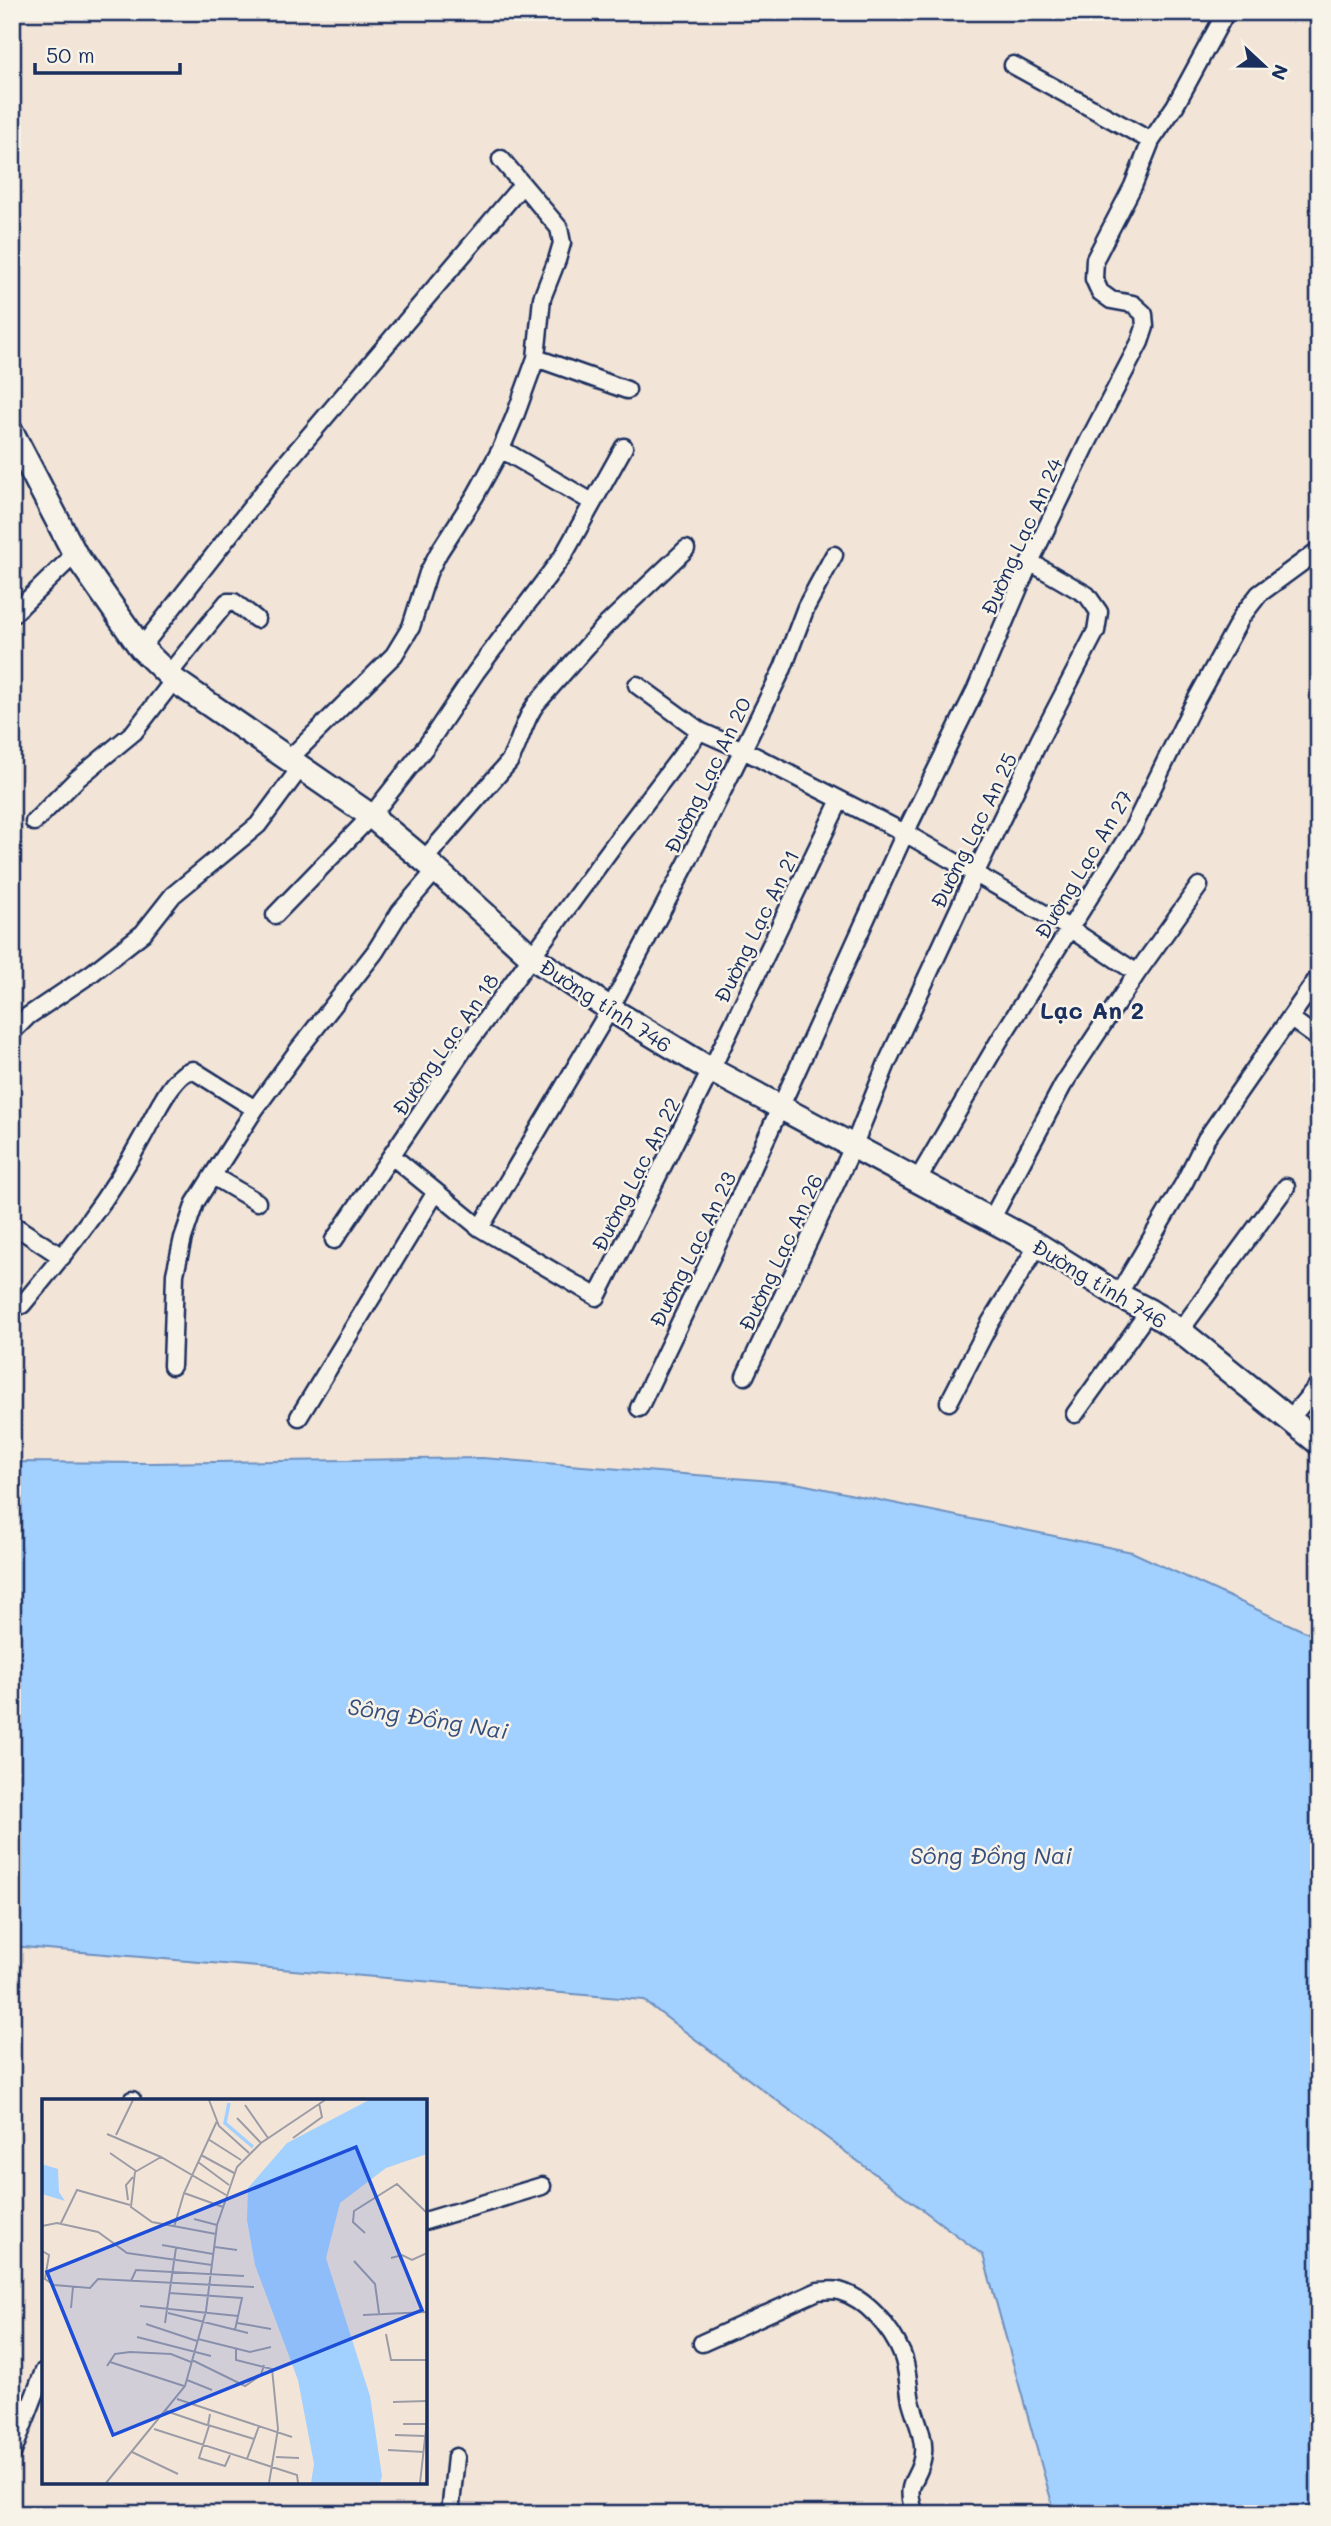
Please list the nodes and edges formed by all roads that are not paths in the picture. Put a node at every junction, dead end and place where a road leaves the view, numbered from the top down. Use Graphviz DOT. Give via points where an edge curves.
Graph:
graph roads {
  1 [pos="1226,12"];
  2 [pos="1013,65"];
  3 [pos="1151,141"];
  4 [pos="501,159"];
  5 [pos="522,185"];
  6 [pos="536,358"];
  7 [pos="627,390"];
  8 [pos="15,442"];
  9 [pos="624,447"];
  10 [pos="501,449"];
  11 [pos="592,502"];
  12 [pos="686,549"];
  13 [pos="1319,550"];
  14 [pos="75,554"];
  15 [pos="834,555"];
  16 [pos="1030,562"];
  17 [pos="12,615"];
  18 [pos="256,619"];
  19 [pos="141,648"];
  20 [pos="171,678"];
  21 [pos="637,685"];
  22 [pos="700,731"];
  23 [pos="743,750"];
  24 [pos="295,763"];
  25 [pos="840,800"];
  26 [pos="371,816"];
  27 [pos="34,822"];
  28 [pos="905,833"];
  29 [pos="430,865"];
  30 [pos="975,874"];
  31 [pos="1199,886"];
  32 [pos="275,915"];
  33 [pos="1069,928"];
  34 [pos="532,957"];
  35 [pos="1137,972"];
  36 [pos="1319,976"];
  37 [pos="610,1009"];
  38 [pos="1290,1018"];
  39 [pos="12,1032"];
  40 [pos="1319,1039"];
  41 [pos="711,1070"];
  42 [pos="782,1107"];
  43 [pos="255,1109"];
  44 [pos="853,1147"];
  45 [pos="392,1156"];
  46 [pos="213,1176"];
  47 [pos="918,1179"];
  48 [pos="1286,1187"];
  49 [pos="436,1192"];
  50 [pos="257,1202"];
  51 [pos="991,1220"];
  52 [pos="12,1224"];
  53 [pos="480,1227"];
  54 [pos="334,1240"];
  55 [pos="1038,1245"];
  56 [pos="62,1258"];
  57 [pos="1118,1295"];
  58 [pos="12,1306"];
  59 [pos="1149,1311"];
  60 [pos="1180,1331"];
  61 [pos="172,1366"];
  62 [pos="746,1376"];
  63 [pos="1319,1384"];
  64 [pos="949,1402"];
  65 [pos="639,1408"];
  66 [pos="1075,1414"];
  67 [pos="299,1417"];
  68 [pos="1288,1421"];
  69 [pos="1319,1443"];
  70 [pos="542,2186"];
  71 [pos="427,2220"];
  72 [pos="702,2343"];
  73 [pos="42,2376"];
  74 [pos="12,2454"];
  75 [pos="456,2457"];
  76 [pos="450,2514"];
  77 [pos="915,2514"];
  1 -- 3 [label="street, Đường Lạc An 24"];
  2 -- 3 [label="street"];
  3 -- 16 [label="street, Đường Lạc An 24" via="1095,260 1094,279 1100,292 1111,300 1133,304 1144,314 1145,327"];
  4 -- 5 [label="street"];
  5 -- 6 [label="street" via="559,228 562,243 542,298"];
  5 -- 19 [label="street" via="282,468"];
  6 -- 7 [label="street"];
  6 -- 10 [label="street"];
  8 -- 14 [label="main road, Đường tỉnh 746"];
  9 -- 11 [label="street"];
  10 -- 11 [label="street"];
  10 -- 24 [label="street" via="428,573 405,640"];
  11 -- 26 [label="street" via="563,556"];
  12 -- 29 [label="street" via="604,627 536,704 509,762"];
  13 -- 33 [label="street, Đường Lạc An 27" via="1259,594 1242,616 1133,828"];
  14 -- 17 [label="street"];
  14 -- 19 [label="main road, Đường tỉnh 746"];
  15 -- 23 [label="street, Đường Lạc An 20"];
  16 -- 28 [label="street, Đường Lạc An 24" via="976,689"];
  16 -- 30 [label="street, Đường Lạc An 25" via="1087,596 1100,612 1096,631"];
  18 -- 20 [label="street" via="228,602"];
  19 -- 20 [label="main road, Đường tỉnh 746"];
  20 -- 24 [label="main road, Đường tỉnh 746"];
  20 -- 27 [label="street" via="134,732"];
  21 -- 22 [label="street"];
  22 -- 23 [label="street"];
  22 -- 34 [label="street, Đường Lạc An 18"];
  23 -- 25 [label="street"];
  23 -- 37 [label="street, Đường Lạc An 20"];
  24 -- 26 [label="main road, Đường tỉnh 746"];
  24 -- 39 [label="street" via="258,825 173,895 143,933"];
  25 -- 28 [label="street"];
  25 -- 41 [label="street, Đường Lạc An 21"];
  26 -- 29 [label="main road, Đường tỉnh 746"];
  26 -- 32 [label="street"];
  28 -- 30 [label="street"];
  28 -- 42 [label="street, Đường Lạc An 24"];
  29 -- 34 [label="main road, Đường tỉnh 746"];
  29 -- 43 [label="street" via="376,952"];
  30 -- 33 [label="street"];
  30 -- 44 [label="street, Đường Lạc An 25"];
  31 -- 35 [label="street"];
  33 -- 35 [label="street"];
  33 -- 47 [label="street, Đường Lạc An 27"];
  34 -- 37 [label="main road, Đường tỉnh 746"];
  34 -- 45 [label="street, Đường Lạc An 18"];
  35 -- 51 [label="street" via="1063,1085"];
  36 -- 38 [label="street"];
  37 -- 41 [label="main road, Đường tỉnh 746"];
  37 -- 53 [label="street, Đường Lạc An 20"];
  38 -- 40 [label="street"];
  38 -- 57 [label="street" via="1206,1139"];
  41 -- 42 [label="main road, Đường tỉnh 746"];
  41 -- 53 [label="street, Đường Lạc An 22" via="597,1297"];
  42 -- 44 [label="main road, Đường tỉnh 746"];
  42 -- 65 [label="street, Đường Lạc An 23"];
  43 -- 46 [label="street"];
  43 -- 56 [label="street" via="199,1072 180,1076 112,1190"];
  44 -- 47 [label="main road, Đường tỉnh 746"];
  44 -- 62 [label="street, Đường Lạc An 26"];
  45 -- 49 [label="street"];
  45 -- 54 [label="street, Đường Lạc An 18"];
  46 -- 50 [label="street"];
  46 -- 61 [label="street" via="195,1203 175,1275"];
  47 -- 51 [label="main road, Đường tỉnh 746"];
  48 -- 60 [label="street"];
  49 -- 53 [label="street"];
  49 -- 67 [label="street"];
  51 -- 55 [label="main road, Đường tỉnh 746"];
  52 -- 56 [label="street"];
  55 -- 57 [label="main road, Đường tỉnh 746"];
  55 -- 64 [label="street"];
  56 -- 58 [label="street" via="20,1307"];
  57 -- 59 [label="main road, Đường tỉnh 746"];
  59 -- 60 [label="main road, Đường tỉnh 746"];
  59 -- 66 [label="street"];
  60 -- 68 [label="main road, Đường tỉnh 746"];
  63 -- 68 [label="street"];
  68 -- 69 [label="main road, Đường tỉnh 746"];
  70 -- 71 [label="street"];
  72 -- 77 [label="street" via="818,2291 839,2291 859,2301 890,2332 903,2355 924,2451 911,2487"];
  73 -- 74 [label="street"];
  75 -- 76 [label="street"];
}
